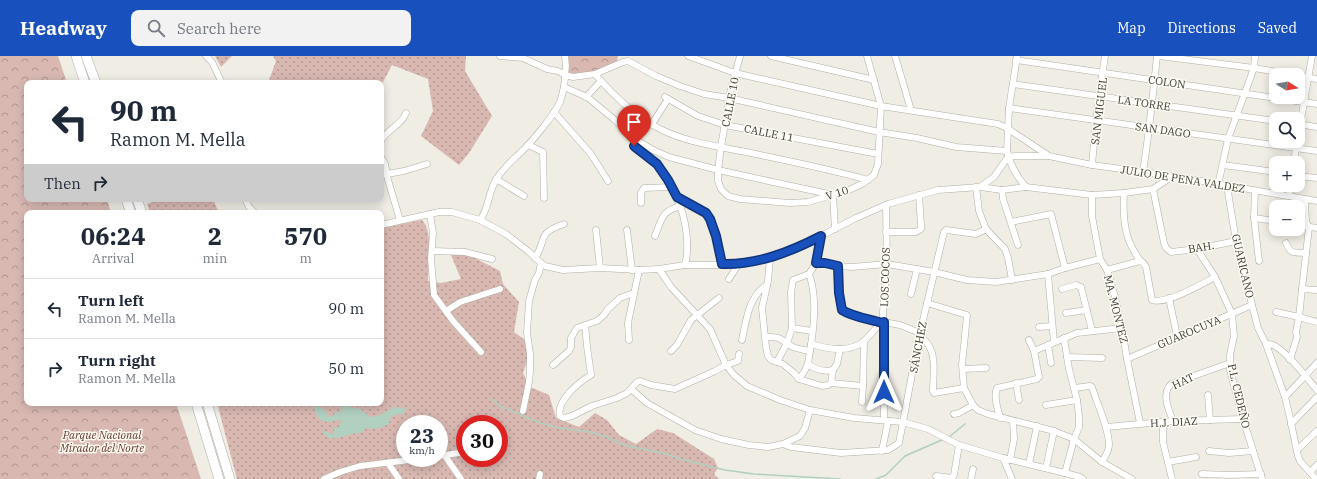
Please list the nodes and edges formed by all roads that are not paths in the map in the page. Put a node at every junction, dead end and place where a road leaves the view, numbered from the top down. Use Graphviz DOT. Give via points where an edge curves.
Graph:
graph roads {
  1 [pos="76,56"];
  2 [pos="86,56"];
  3 [pos="206,56"];
  4 [pos="500,56"];
  5 [pos="565,56"];
  6 [pos="688,56"];
  7 [pos="708,56"];
  8 [pos="740,56"];
  9 [pos="771,56"];
  10 [pos="868,56"];
  11 [pos="895,56"];
  12 [pos="1106,56"];
  13 [pos="1158,56"];
  14 [pos="1255,56"];
  15 [pos="1312,56"];
  16 [pos="1016,58"];
  17 [pos="706,63"];
  18 [pos="1254,68"];
  19 [pos="1269,71"];
  20 [pos="735,73"];
  21 [pos="1103,73"];
  22 [pos="595,74"];
  23 [pos="565,75"];
  24 [pos="1305,77"];
  25 [pos="1308,77"];
  26 [pos="1317,79"];
  27 [pos="84,80"];
  28 [pos="95,80"];
  29 [pos="221,80"];
  30 [pos="874,80"];
  31 [pos="1154,80"];
  32 [pos="601,81"];
  33 [pos="1013,84"];
  34 [pos="564,87"];
  35 [pos="1245,94"];
  36 [pos="1100,96"];
  37 [pos="1305,96"];
  38 [pos="586,97"];
  39 [pos="1269,97"];
  40 [pos="730,98"];
  41 [pos="1305,102"];
  42 [pos="1151,104"];
  43 [pos="1317,104"];
  44 [pos="881,106"];
  45 [pos="1009,108"];
  46 [pos="911,110"];
  47 [pos="554,112"];
  48 [pos="406,113"];
  49 [pos="1236,116"];
  50 [pos="1096,120"];
  51 [pos="1269,120"];
  52 [pos="652,124"];
  53 [pos="725,125"];
  54 [pos="1305,125"];
  55 [pos="1317,127"];
  56 [pos="1007,128"];
  57 [pos="1150,128"];
  58 [pos="879,132"];
  59 [pos="384,136"];
  60 [pos="635,139"];
  61 [pos="1228,139"];
  62 [pos="1269,144"];
  63 [pos="528,145"];
  64 [pos="721,147"];
  65 [pos="1296,148"];
  66 [pos="1317,151"];
  67 [pos="878,154"];
  68 [pos="1008,154"];
  69 [pos="1049,156"];
  70 [pos="1295,156"];
  71 [pos="384,162"];
  72 [pos="427,164"];
  73 [pos="1092,165"];
  74 [pos="1223,165"];
  75 [pos="718,170"];
  76 [pos="1269,171"];
  77 [pos="1143,172"];
  78 [pos="384,175"];
  79 [pos="1173,176"];
  80 [pos="1305,177"];
  81 [pos="1317,178"];
  82 [pos="496,179"];
  83 [pos="868,180"];
  84 [pos="608,181"];
  85 [pos="1218,185"];
  86 [pos="1227,186"];
  87 [pos="672,187"];
  88 [pos="978,187"];
  89 [pos="1026,187"];
  90 [pos="1153,189"];
  91 [pos="1002,190"];
  92 [pos="1255,191"];
  93 [pos="1290,192"];
  94 [pos="1124,193"];
  95 [pos="833,195"];
  96 [pos="919,195"];
  97 [pos="1092,195"];
  98 [pos="524,196"];
  99 [pos="1289,196"];
  100 [pos="677,197"];
  101 [pos="544,198"];
  102 [pos="1305,199"];
  103 [pos="1317,201"];
  104 [pos="641,203"];
  105 [pos="886,205"];
  106 [pos="681,206"];
  107 [pos="430,214"];
  108 [pos="1254,218"];
  109 [pos="400,220"];
  110 [pos="480,220"];
  111 [pos="1269,220"];
  112 [pos="1011,222"];
  113 [pos="384,224"];
  114 [pos="564,224"];
  115 [pos="1305,226"];
  116 [pos="1309,227"];
  117 [pos="1317,228"];
  118 [pos="835,229"];
  119 [pos="986,229"];
  120 [pos="596,230"];
  121 [pos="627,230"];
  122 [pos="886,232"];
  123 [pos="655,236"];
  124 [pos="821,236"];
  125 [pos="1236,241"];
  126 [pos="1286,243"];
  127 [pos="1018,245"];
  128 [pos="1197,248"];
  129 [pos="432,251"];
  130 [pos="1306,253"];
  131 [pos="535,258"];
  132 [pos="770,258"];
  133 [pos="1100,258"];
  134 [pos="492,259"];
  135 [pos="1140,261"];
  136 [pos="1259,261"];
  137 [pos="541,263"];
  138 [pos="816,263"];
  139 [pos="722,264"];
  140 [pos="887,264"];
  141 [pos="685,265"];
  142 [pos="738,265"];
  143 [pos="838,266"];
  144 [pos="600,268"];
  145 [pos="1065,268"];
  146 [pos="658,269"];
  147 [pos="917,269"];
  148 [pos="632,270"];
  149 [pos="639,270"];
  150 [pos="1106,270"];
  151 [pos="934,272"];
  152 [pos="810,274"];
  153 [pos="1048,274"];
  154 [pos="1215,277"];
  155 [pos="729,278"];
  156 [pos="1012,280"];
  157 [pos="767,285"];
  158 [pos="500,289"];
  159 [pos="1062,289"];
  160 [pos="1302,289"];
  161 [pos="1317,290"];
  162 [pos="634,293"];
  163 [pos="911,294"];
  164 [pos="719,298"];
  165 [pos="1169,298"];
  166 [pos="927,303"];
  167 [pos="1252,305"];
  168 [pos="1087,310"];
  169 [pos="446,311"];
  170 [pos="1276,312"];
  171 [pos="1066,313"];
  172 [pos="1232,314"];
  173 [pos="697,316"];
  174 [pos="1298,316"];
  175 [pos="883,322"];
  176 [pos="1317,322"];
  177 [pos="585,325"];
  178 [pos="1052,326"];
  179 [pos="1039,327"];
  180 [pos="792,328"];
  181 [pos="1122,328"];
  182 [pos="1092,330"];
  183 [pos="812,331"];
  184 [pos="920,335"];
  185 [pos="1177,336"];
  186 [pos="766,337"];
  187 [pos="1064,338"];
  188 [pos="629,340"];
  189 [pos="742,340"];
  190 [pos="1029,340"];
  191 [pos="864,341"];
  192 [pos="1054,342"];
  193 [pos="787,343"];
  194 [pos="811,344"];
  195 [pos="1266,344"];
  196 [pos="1048,345"];
  197 [pos="840,349"];
  198 [pos="671,351"];
  199 [pos="810,351"];
  200 [pos="1034,351"];
  201 [pos="481,352"];
  202 [pos="739,354"];
  203 [pos="1067,356"];
  204 [pos="1102,358"];
  205 [pos="1127,359"];
  206 [pos="1290,360"];
  207 [pos="778,362"];
  208 [pos="1051,363"];
  209 [pos="1230,363"];
  210 [pos="726,364"];
  211 [pos="808,364"];
  212 [pos="1317,364"];
  213 [pos="554,365"];
  214 [pos="986,368"];
  215 [pos="963,369"];
  216 [pos="833,370"];
  217 [pos="1305,375"];
  218 [pos="799,379"];
  219 [pos="1016,383"];
  220 [pos="829,384"];
  221 [pos="863,386"];
  222 [pos="964,388"];
  223 [pos="1074,388"];
  224 [pos="631,389"];
  225 [pos="1317,390"];
  226 [pos="1208,395"];
  227 [pos="1285,397"];
  228 [pos="1317,397"];
  229 [pos="1019,400"];
  230 [pos="1077,400"];
  231 [pos="862,402"];
  232 [pos="973,405"];
  233 [pos="1046,405"];
  234 [pos="197,406"];
  235 [pos="208,406"];
  236 [pos="810,410"];
  237 [pos="523,411"];
  238 [pos="954,414"];
  239 [pos="1000,418"];
  240 [pos="1243,419"];
  241 [pos="886,420"];
  242 [pos="1210,420"];
  243 [pos="1013,421"];
  244 [pos="1173,421"];
  245 [pos="903,422"];
  246 [pos="1163,422"];
  247 [pos="1140,423"];
  248 [pos="1291,424"];
  249 [pos="1037,426"];
  250 [pos="1106,427"];
  251 [pos="1054,431"];
  252 [pos="1317,431"];
  253 [pos="1074,439"];
  254 [pos="782,444"];
  255 [pos="959,445"];
  256 [pos="1297,450"];
  257 [pos="882,451"];
  258 [pos="1209,451"];
  259 [pos="1253,451"];
  260 [pos="1196,456"];
  261 [pos="1007,459"];
  262 [pos="396,462"];
  263 [pos="1102,462"];
  264 [pos="1168,462"];
  265 [pos="388,463"];
  266 [pos="448,463"];
  267 [pos="1029,464"];
  268 [pos="1317,465"];
  269 [pos="1046,468"];
  270 [pos="973,469"];
  271 [pos="340,472"];
  272 [pos="1310,472"];
  273 [pos="1065,473"];
  274 [pos="1202,474"];
  275 [pos="936,476"];
  276 [pos="1261,476"];
  277 [pos="219,479"];
  278 [pos="230,479"];
  279 [pos="324,479"];
  280 [pos="342,479"];
  281 [pos="399,479"];
  282 [pos="461,479"];
  283 [pos="972,479"];
  284 [pos="1012,479"];
  285 [pos="1083,479"];
  286 [pos="1132,479"];
  287 [pos="1172,479"];
  288 [pos="1316,479"];
  1 -- 27 [label="street"];
  2 -- 28 [label="street"];
  3 -- 29 [label="street" via="212,62"];
  4 -- 23 [label="street" via="523,58"];
  5 -- 23 [label="street"];
  6 -- 17 [label="street, JULIO DE PENA VALDEZ"];
  7 -- 17 [label="street"];
  8 -- 20 [label="street, CALLE 10"];
  9 -- 30 [label="street"];
  10 -- 30 [label="street"];
  11 -- 46 [label="street"];
  12 -- 21 [label="street, SAN MIGUEL"];
  13 -- 18 [label="street"];
  13 -- 31 [label="street"];
  14 -- 18 [label="street"];
  15 -- 25 [label="street"];
  16 -- 21 [label="street, COLON"];
  16 -- 33 [label="street"];
  17 -- 20 [label="street, JULIO DE PENA VALDEZ"];
  18 -- 19 [label="street"];
  18 -- 35 [label="street"];
  20 -- 40 [label="street, CALLE 10"];
  20 -- 44 [label="street, JULIO DE PENA VALDEZ"];
  21 -- 31 [label="street, COLON"];
  21 -- 36 [label="street, SAN MIGUEL"];
  22 -- 23 [label="street" via="573,77"];
  22 -- 32 [label="street"];
  22 -- 40 [label="street, JULIO DE PENA VALDEZ" via="628,61 680,86 704,94"];
  23 -- 34 [label="street"];
  24 -- 25 [label="street"];
  25 -- 26 [label="street"];
  25 -- 37 [label="street"];
  30 -- 44 [label="street"];
  31 -- 35 [label="street, COLON"];
  31 -- 42 [label="street"];
  32 -- 38 [label="street"];
  32 -- 52 [label="street" via="625,104"];
  33 -- 36 [label="street, LA TORRE"];
  33 -- 45 [label="street"];
  34 -- 38 [label="street"];
  34 -- 47 [label="street"];
  35 -- 39 [label="street, COLON"];
  35 -- 49 [label="street"];
  36 -- 42 [label="street, LA TORRE"];
  36 -- 50 [label="street, SAN MIGUEL"];
  38 -- 60 [label="street"];
  40 -- 53 [label="street, CALLE 10"];
  40 -- 58 [label="street, JULIO DE PENA VALDEZ"];
  41 -- 43 [label="street, COLON"];
  42 -- 49 [label="street, LA TORRE"];
  42 -- 57 [label="street"];
  44 -- 46 [label="street, JULIO DE PENA VALDEZ"];
  44 -- 58 [label="street"];
  45 -- 50 [label="street, SAN DAGO"];
  45 -- 56 [label="street"];
  46 -- 56 [label="street, JULIO DE PENA VALDEZ" via="998,124"];
  47 -- 63 [label="street"];
  47 -- 84 [label="street" via="592,154"];
  48 -- 59 [label="street" via="402,121"];
  49 -- 51 [label="street, LA TORRE"];
  49 -- 61 [label="street"];
  50 -- 57 [label="street, SAN DAGO"];
  50 -- 73 [label="street, SAN MIGUEL"];
  52 -- 53 [label="street, CALLE 11" via="666,98 698,116"];
  52 -- 64 [label="street" via="672,134"];
  53 -- 64 [label="street, CALLE 10"];
  53 -- 67 [label="street, CALLE 11"];
  54 -- 55 [label="street"];
  56 -- 68 [label="street"];
  56 -- 69 [label="street, JULIO DE PENA VALDEZ"];
  57 -- 61 [label="street, SAN DAGO"];
  57 -- 77 [label="street"];
  58 -- 67 [label="street"];
  58 -- 68 [label="street, JULIO DE PENA VALDEZ"];
  60 -- 75 [label="street" via="668,157"];
  60 -- 87 [label="street" via="635,149 657,164"];
  61 -- 62 [label="street, SAN DAGO"];
  61 -- 74 [label="street"];
  63 -- 82 [label="street"];
  63 -- 101 [label="street" via="543,152"];
  64 -- 75 [label="street, V 10"];
  64 -- 83 [label="street"];
  65 -- 66 [label="street, SAN DAGO"];
  65 -- 70 [label="street"];
  67 -- 83 [label="street" via="874,175"];
  68 -- 69 [label="street, JULIO DE PENA VALDEZ"];
  68 -- 88 [label="street" via="994,177"];
  68 -- 89 [label="street" via="1019,179"];
  69 -- 73 [label="street, JULIO DE PENA VALDEZ"];
  71 -- 78 [label="street"];
  72 -- 78 [label="street"];
  73 -- 77 [label="street, JULIO DE PENA VALDEZ"];
  74 -- 76 [label="street"];
  74 -- 85 [label="street"];
  75 -- 95 [label="street"];
  75 -- 95 [label="street, V 10" via="721,189 728,196 740,199 790,203 808,202"];
  77 -- 79 [label="street, JULIO DE PENA VALDEZ"];
  78 -- 109 [label="street"];
  79 -- 85 [label="street, JULIO DE PENA VALDEZ"];
  79 -- 90 [label="street"];
  80 -- 81 [label="street"];
  82 -- 98 [label="street"];
  82 -- 110 [label="street"];
  83 -- 95 [label="street, V 10"];
  85 -- 86 [label="street, JULIO DE PENA VALDEZ"];
  86 -- 92 [label="street, JULIO DE PENA VALDEZ"];
  86 -- 125 [label="street, GUARICANO"];
  87 -- 100 [label="street"];
  87 -- 104 [label="street" via="644,188"];
  88 -- 91 [label="street"];
  88 -- 96 [label="street" via="938,190"];
  88 -- 119 [label="street" via="979,211"];
  89 -- 91 [label="street"];
  89 -- 97 [label="street"];
  90 -- 94 [label="street"];
  90 -- 128 [label="street, BAH." via="1166,248 1171,252"];
  91 -- 112 [label="street"];
  92 -- 99 [label="street, JULIO DE PENA VALDEZ"];
  92 -- 108 [label="street"];
  93 -- 99 [label="street"];
  94 -- 97 [label="street"];
  94 -- 135 [label="street" via="1125,224 1131,245"];
  95 -- 118 [label="street"];
  96 -- 105 [label="street"];
  96 -- 122 [label="street" via="920,229 916,232"];
  97 -- 133 [label="street, MA. MONTEZ" via="1092,216"];
  99 -- 102 [label="street, JULIO DE PENA VALDEZ"];
  100 -- 106 [label="street"];
  100 -- 139 [label="street" via="706,213 716,236"];
  102 -- 103 [label="street, JULIO DE PENA VALDEZ"];
  102 -- 116 [label="street" via="1306,222"];
  105 -- 118 [label="street"];
  105 -- 122 [label="street, LOS COCOS"];
  106 -- 123 [label="street" via="667,211"];
  106 -- 141 [label="street" via="686,242"];
  107 -- 109 [label="street"];
  107 -- 110 [label="street" via="452,212"];
  107 -- 129 [label="street"];
  108 -- 111 [label="street"];
  108 -- 136 [label="street"];
  109 -- 113 [label="street"];
  110 -- 131 [label="street" via="506,234"];
  112 -- 127 [label="street"];
  112 -- 145 [label="street" via="1050,213"];
  114 -- 131 [label="street" via="543,236 539,253"];
  115 -- 116 [label="street"];
  116 -- 117 [label="street"];
  116 -- 130 [label="street"];
  118 -- 124 [label="street"];
  119 -- 151 [label="street, SÁNCHEZ" via="976,234 946,230"];
  119 -- 156 [label="street" via="1005,249"];
  120 -- 144 [label="street"];
  121 -- 148 [label="street"];
  122 -- 140 [label="street, LOS COCOS"];
  124 -- 132 [label="street"];
  124 -- 138 [label="street"];
  125 -- 128 [label="street, BAH."];
  125 -- 167 [label="street, GUARICANO"];
  126 -- 130 [label="street" via="1291,252"];
  128 -- 154 [label="street, P.L. CEDEÑO"];
  129 -- 134 [label="street" via="465,252"];
  129 -- 169 [label="street" via="434,295"];
  130 -- 160 [label="street"];
  131 -- 137 [label="street"];
  132 -- 142 [label="street"];
  132 -- 157 [label="street"];
  133 -- 145 [label="street"];
  133 -- 150 [label="street, MA. MONTEZ"];
  135 -- 150 [label="street"];
  135 -- 165 [label="street" via="1146,267 1152,300 1156,302"];
  137 -- 144 [label="street" via="568,271"];
  137 -- 237 [label="street" via="528,301 530,371"];
  138 -- 143 [label="street"];
  138 -- 152 [label="street"];
  139 -- 141 [label="street"];
  139 -- 142 [label="street"];
  140 -- 143 [label="street"];
  140 -- 147 [label="street"];
  140 -- 175 [label="street, LOS COCOS"];
  141 -- 146 [label="street"];
  142 -- 155 [label="street"];
  143 -- 175 [label="street" via="842,310"];
  144 -- 148 [label="street"];
  145 -- 153 [label="street"];
  146 -- 149 [label="street"];
  146 -- 173 [label="street"];
  147 -- 151 [label="street"];
  147 -- 163 [label="street"];
  148 -- 149 [label="street"];
  149 -- 162 [label="street"];
  150 -- 181 [label="street, MA. MONTEZ"];
  151 -- 156 [label="street" via="967,280"];
  151 -- 166 [label="street, SÁNCHEZ"];
  152 -- 180 [label="street" via="793,280"];
  152 -- 183 [label="street" via="814,295"];
  153 -- 156 [label="street"];
  153 -- 178 [label="street"];
  154 -- 165 [label="street"];
  154 -- 172 [label="street, P.L. CEDEÑO"];
  157 -- 186 [label="street" via="762,308"];
  157 -- 189 [label="street" via="755,296 751,304"];
  158 -- 169 [label="street" via="460,302"];
  159 -- 168 [label="street" via="1079,285"];
  160 -- 161 [label="street"];
  160 -- 174 [label="street"];
  162 -- 177 [label="street" via="626,294 604,315"];
  162 -- 188 [label="street" via="628,323"];
  164 -- 173 [label="street"];
  165 -- 185 [label="street"];
  166 -- 184 [label="street, SÁNCHEZ"];
  166 -- 215 [label="street" via="967,315"];
  167 -- 172 [label="street, GUAROCUYA"];
  167 -- 195 [label="street, GUARICANO" via="1258,328"];
  168 -- 171 [label="street"];
  168 -- 182 [label="street"];
  169 -- 201 [label="street"];
  170 -- 174 [label="street"];
  172 -- 185 [label="street, GUAROCUYA"];
  172 -- 209 [label="street, P.L. CEDEÑO" via="1234,336"];
  173 -- 198 [label="street" via="691,320"];
  173 -- 210 [label="street" via="710,329"];
  174 -- 176 [label="street"];
  174 -- 206 [label="street" via="1297,337"];
  175 -- 184 [label="street" via="900,325"];
  175 -- 191 [label="street"];
  175 -- 241 [label="street, LOS COCOS"];
  177 -- 213 [label="street" via="577,328 571,338 569,352"];
  177 -- 224 [label="street" via="591,375 565,399 560,416 572,416 617,398"];
  178 -- 179 [label="street"];
  178 -- 192 [label="street"];
  180 -- 183 [label="street"];
  180 -- 193 [label="street"];
  181 -- 182 [label="street"];
  181 -- 205 [label="street, MA. MONTEZ"];
  182 -- 187 [label="street" via="1077,332"];
  183 -- 194 [label="street"];
  184 -- 222 [label="street" via="931,350 934,364 934,393"];
  184 -- 245 [label="street, SÁNCHEZ"];
  185 -- 205 [label="street, GUAROCUYA"];
  186 -- 193 [label="street" via="775,336"];
  186 -- 207 [label="street" via="768,356"];
  187 -- 192 [label="street"];
  187 -- 203 [label="street"];
  190 -- 200 [label="street"];
  191 -- 197 [label="street" via="851,348"];
  191 -- 221 [label="street"];
  192 -- 196 [label="street"];
  193 -- 199 [label="street"];
  193 -- 207 [label="street"];
  194 -- 197 [label="street"];
  194 -- 199 [label="street"];
  195 -- 206 [label="street" via="1276,346"];
  195 -- 227 [label="street, GUARICANO"];
  196 -- 200 [label="street"];
  196 -- 208 [label="street"];
  197 -- 216 [label="street"];
  199 -- 211 [label="street"];
  200 -- 219 [label="street" via="1039,377"];
  202 -- 210 [label="street" via="738,361"];
  203 -- 204 [label="street"];
  203 -- 223 [label="street"];
  205 -- 247 [label="street, MA. MONTEZ"];
  206 -- 217 [label="street"];
  207 -- 218 [label="street"];
  209 -- 240 [label="street, P.L. CEDEÑO"];
  209 -- 244 [label="street, HAT" via="1171,384 1166,393"];
  210 -- 224 [label="street" via="675,389 640,381"];
  210 -- 236 [label="street" via="746,386"];
  211 -- 216 [label="street" via="821,370"];
  211 -- 218 [label="street"];
  212 -- 217 [label="street"];
  214 -- 215 [label="street"];
  215 -- 222 [label="street"];
  216 -- 220 [label="street"];
  217 -- 225 [label="street"];
  217 -- 227 [label="street"];
  218 -- 220 [label="street" via="822,386"];
  219 -- 229 [label="street"];
  219 -- 239 [label="street" via="997,388 996,400"];
  220 -- 221 [label="street"];
  221 -- 231 [label="street"];
  222 -- 232 [label="street"];
  223 -- 230 [label="street"];
  223 -- 250 [label="street" via="1092,387"];
  224 -- 254 [label="street" via="647,403 694,430 750,445 768,447"];
  226 -- 242 [label="street"];
  227 -- 248 [label="street, GUARICANO"];
  228 -- 248 [label="street"];
  230 -- 233 [label="street"];
  230 -- 253 [label="street" via="1080,422"];
  232 -- 238 [label="street"];
  232 -- 239 [label="street" via="978,410"];
  234 -- 277 [label="street"];
  235 -- 278 [label="street"];
  236 -- 241 [label="street" via="854,418"];
  236 -- 254 [label="street" via="800,436"];
  239 -- 243 [label="street"];
  240 -- 242 [label="street, H.J. DIAZ"];
  240 -- 259 [label="street, P.L. CEDEÑO"];
  241 -- 245 [label="street"];
  241 -- 257 [label="street, LOS COCOS"];
  242 -- 244 [label="street, H.J. DIAZ"];
  243 -- 249 [label="street"];
  243 -- 261 [label="street" via="1014,439"];
  244 -- 246 [label="street, H.J. DIAZ"];
  245 -- 255 [label="street" via="941,434"];
  245 -- 257 [label="street, SÁNCHEZ" via="899,443"];
  246 -- 247 [label="street, H.J. DIAZ"];
  246 -- 264 [label="street"];
  247 -- 250 [label="street, H.J. DIAZ"];
  248 -- 256 [label="street, GUARICANO"];
  249 -- 251 [label="street"];
  249 -- 267 [label="street"];
  250 -- 263 [label="street" via="1109,445"];
  251 -- 253 [label="street"];
  251 -- 269 [label="street"];
  252 -- 256 [label="street"];
  253 -- 263 [label="street"];
  253 -- 273 [label="street"];
  254 -- 257 [label="street" via="841,453"];
  255 -- 261 [label="street"];
  255 -- 275 [label="street" via="952,478"];
  256 -- 272 [label="street, GUARICANO" via="1300,461"];
  258 -- 259 [label="street"];
  259 -- 276 [label="street, P.L. CEDEÑO"];
  260 -- 264 [label="street"];
  261 -- 267 [label="street"];
  261 -- 284 [label="street"];
  262 -- 265 [label="street"];
  263 -- 286 [label="street"];
  264 -- 287 [label="street"];
  265 -- 271 [label="street" via="360,466"];
  265 -- 281 [label="street"];
  266 -- 282 [label="street"];
  267 -- 269 [label="street"];
  268 -- 272 [label="street"];
  269 -- 273 [label="street"];
  270 -- 283 [label="street"];
  271 -- 279 [label="street"];
  271 -- 280 [label="street"];
  272 -- 288 [label="street, GUARICANO"];
  273 -- 285 [label="street"];
  274 -- 276 [label="street"];
}
